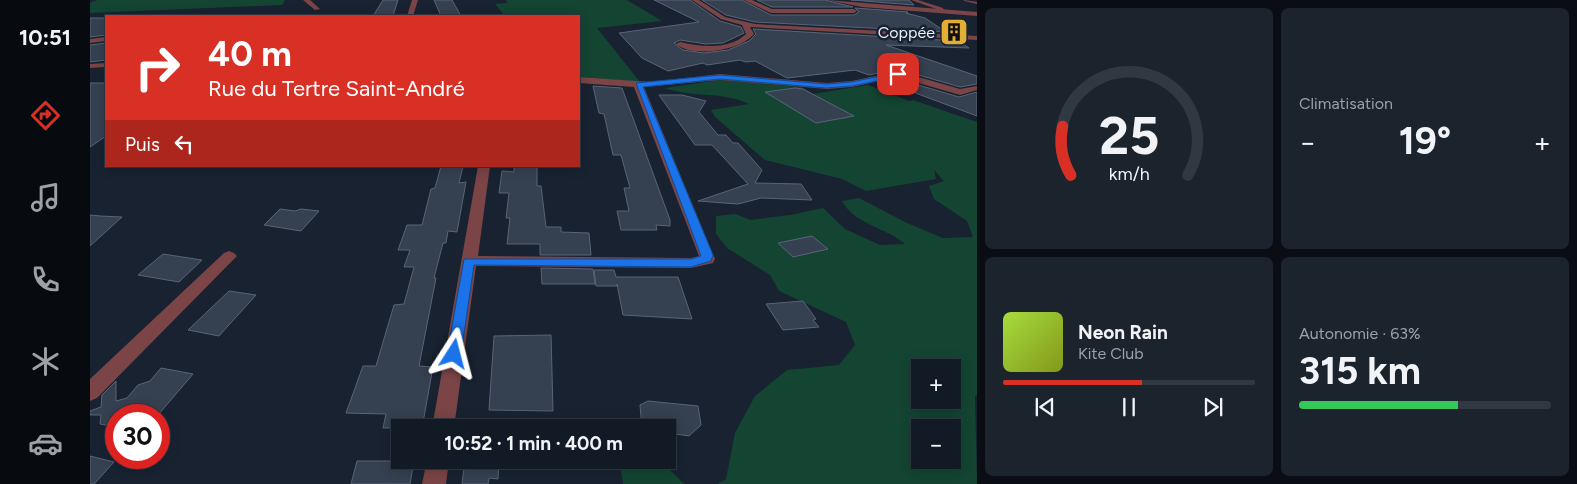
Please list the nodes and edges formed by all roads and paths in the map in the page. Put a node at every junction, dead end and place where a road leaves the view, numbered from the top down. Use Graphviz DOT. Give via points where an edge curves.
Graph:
graph roads {
  1 [pos="306,0"];
  2 [pos="415,0"];
  3 [pos="695,0"];
  4 [pos="747,0"];
  5 [pos="830,0"];
  6 [pos="913,0"];
  7 [pos="966,0"];
  8 [pos="977,3"];
  9 [pos="862,5"];
  10 [pos="317,9"];
  11 [pos="941,12"];
  12 [pos="977,14"];
  13 [pos="410,15"];
  14 [pos="745,25"];
  15 [pos="977,38"];
  16 [pos="105,39"];
  17 [pos="90,41"];
  18 [pos="680,44"];
  19 [pos="105,65"];
  20 [pos="90,66"];
  21 [pos="580,80"];
  22 [pos="638,85"];
  23 [pos="974,88"];
  24 [pos="960,92"];
  25 [pos="977,98"];
  26 [pos="484,167"];
  27 [pos="229,256"];
  28 [pos="469,261"];
  29 [pos="90,392"];
  30 [pos="444,419"];
  31 [pos="436,469"];
  32 [pos="434,484"];
  1 -- 10 [label="street"];
  2 -- 13 [label="street"];
  3 -- 14 [label="street" via="714,14"];
  4 -- 9 [label="street" via="762,9 788,12 854,11 860,10"];
  5 -- 9 [label="street"];
  6 -- 11 [label="lane" via="941,9"];
  7 -- 8 [label="lane"];
  9 -- 11 [label="street"];
  11 -- 12 [label="street"];
  14 -- 15 [label="street"];
  14 -- 18 [label="street" via="750,34 742,42 697,49"];
  16 -- 17 [label="street"];
  19 -- 20 [label="lane"];
  21 -- 22 [label="street"];
  22 -- 24 [label="street" via="720,77 826,86 898,74"];
  22 -- 28 [label="street" via="707,259 691,263"];
  23 -- 24 [label="street"];
  24 -- 25 [label="street"];
  26 -- 28 [label="street"];
  27 -- 29 [label="street"];
  28 -- 30 [label="street"];
  31 -- 32 [label="street"];
}
